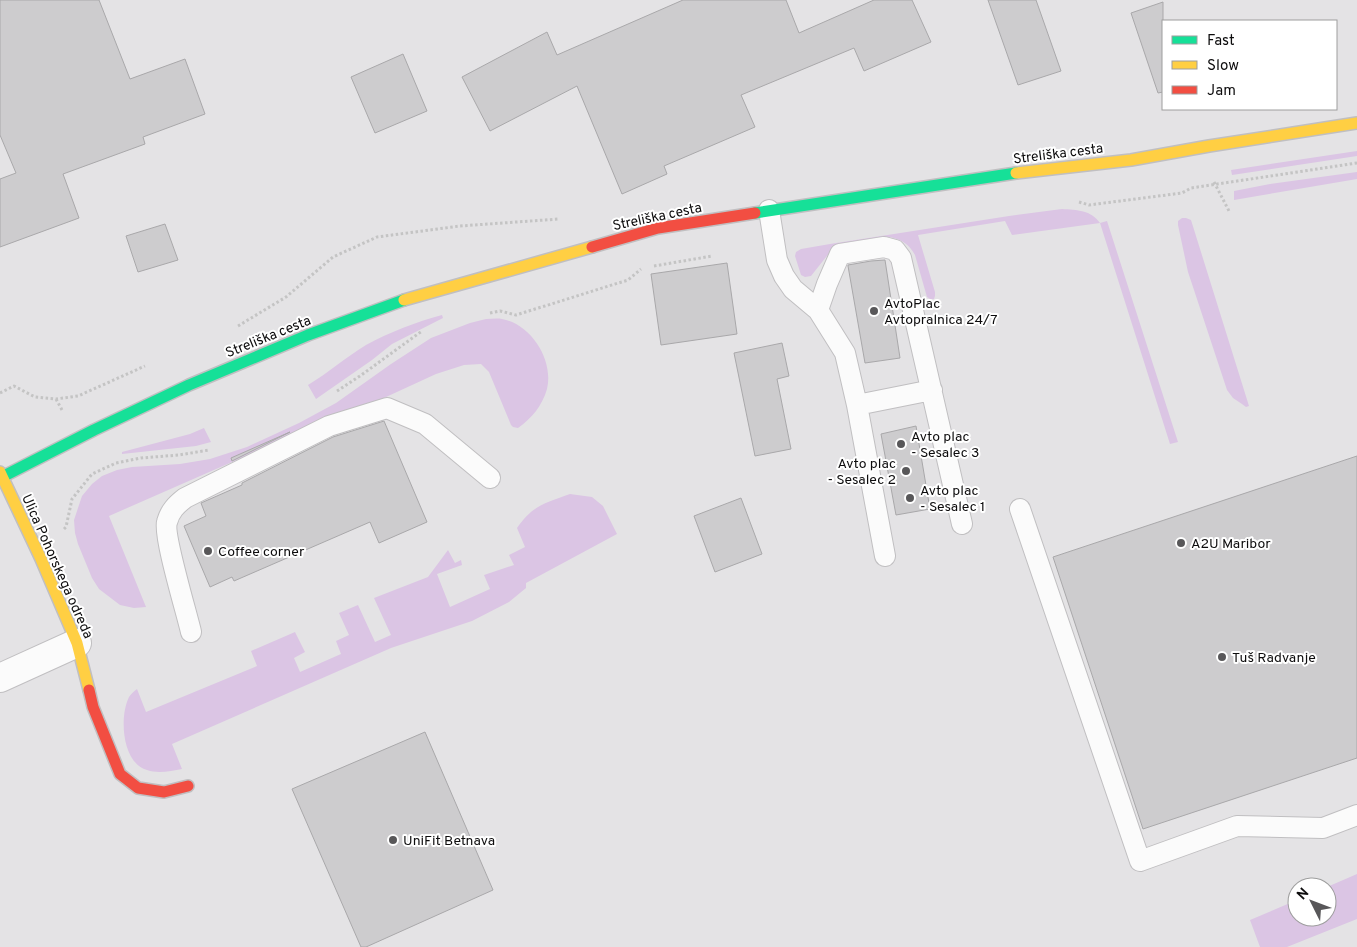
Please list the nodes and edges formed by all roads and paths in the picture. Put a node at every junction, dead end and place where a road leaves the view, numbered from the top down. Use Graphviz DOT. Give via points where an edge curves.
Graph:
graph roads {
  1 [pos="1357,124"];
  2 [pos="1357,164"];
  3 [pos="1215,184"];
  4 [pos="1089,205"];
  5 [pos="769,210"];
  6 [pos="1229,211"];
  7 [pos="714,256"];
  8 [pos="818,310"];
  9 [pos="482,314"];
  10 [pos="427,328"];
  11 [pos="14,386"];
  12 [pos="337,390"];
  13 [pos="932,390"];
  14 [pos="0,393"];
  15 [pos="857,405"];
  16 [pos="216,449"];
  17 [pos="1,476"];
  18 [pos="490,478"];
  19 [pos="1020,509"];
  20 [pos="962,524"];
  21 [pos="66,528"];
  22 [pos="885,556"];
  23 [pos="192,632"];
  24 [pos="77,643"];
  25 [pos="0,678"];
  26 [pos="188,786"];
  27 [pos="1357,816"];
  1 -- 5 [label="street, Streliška cesta" via="1131,160 1001,175"];
  2 -- 3 [label="path"];
  3 -- 4 [label="path" via="1182,193"];
  3 -- 6 [label="path"];
  5 -- 8 [label="lane" via="777,260 784,276 793,289"];
  5 -- 17 [label="street, Streliška cesta" via="658,228 396,302 189,385"];
  7 -- 9 [label="path" via="641,269 628,280 516,315 500,311"];
  8 -- 13 [label="lane" via="840,254 884,246 895,250 901,258"];
  8 -- 15 [label="lane" via="845,352"];
  10 -- 12 [label="path"];
  11 -- 14 [label="path"];
  13 -- 15 [label="lane"];
  13 -- 20 [label="lane"];
  15 -- 22 [label="lane"];
  16 -- 21 [label="path" via="116,463 92,474 72,499"];
  17 -- 24 [label="street, Ulica Pohorskega odreda"];
  18 -- 23 [label="lane" via="425,424 387,408 329,426 185,498 174,507 166,524"];
  19 -- 27 [label="lane" via="1140,861 1237,826 1323,828"];
  24 -- 25 [label="street"];
  24 -- 26 [label="street, Ulica Pohorskega odreda" via="93,707 120,774 138,788 164,792"];
}
